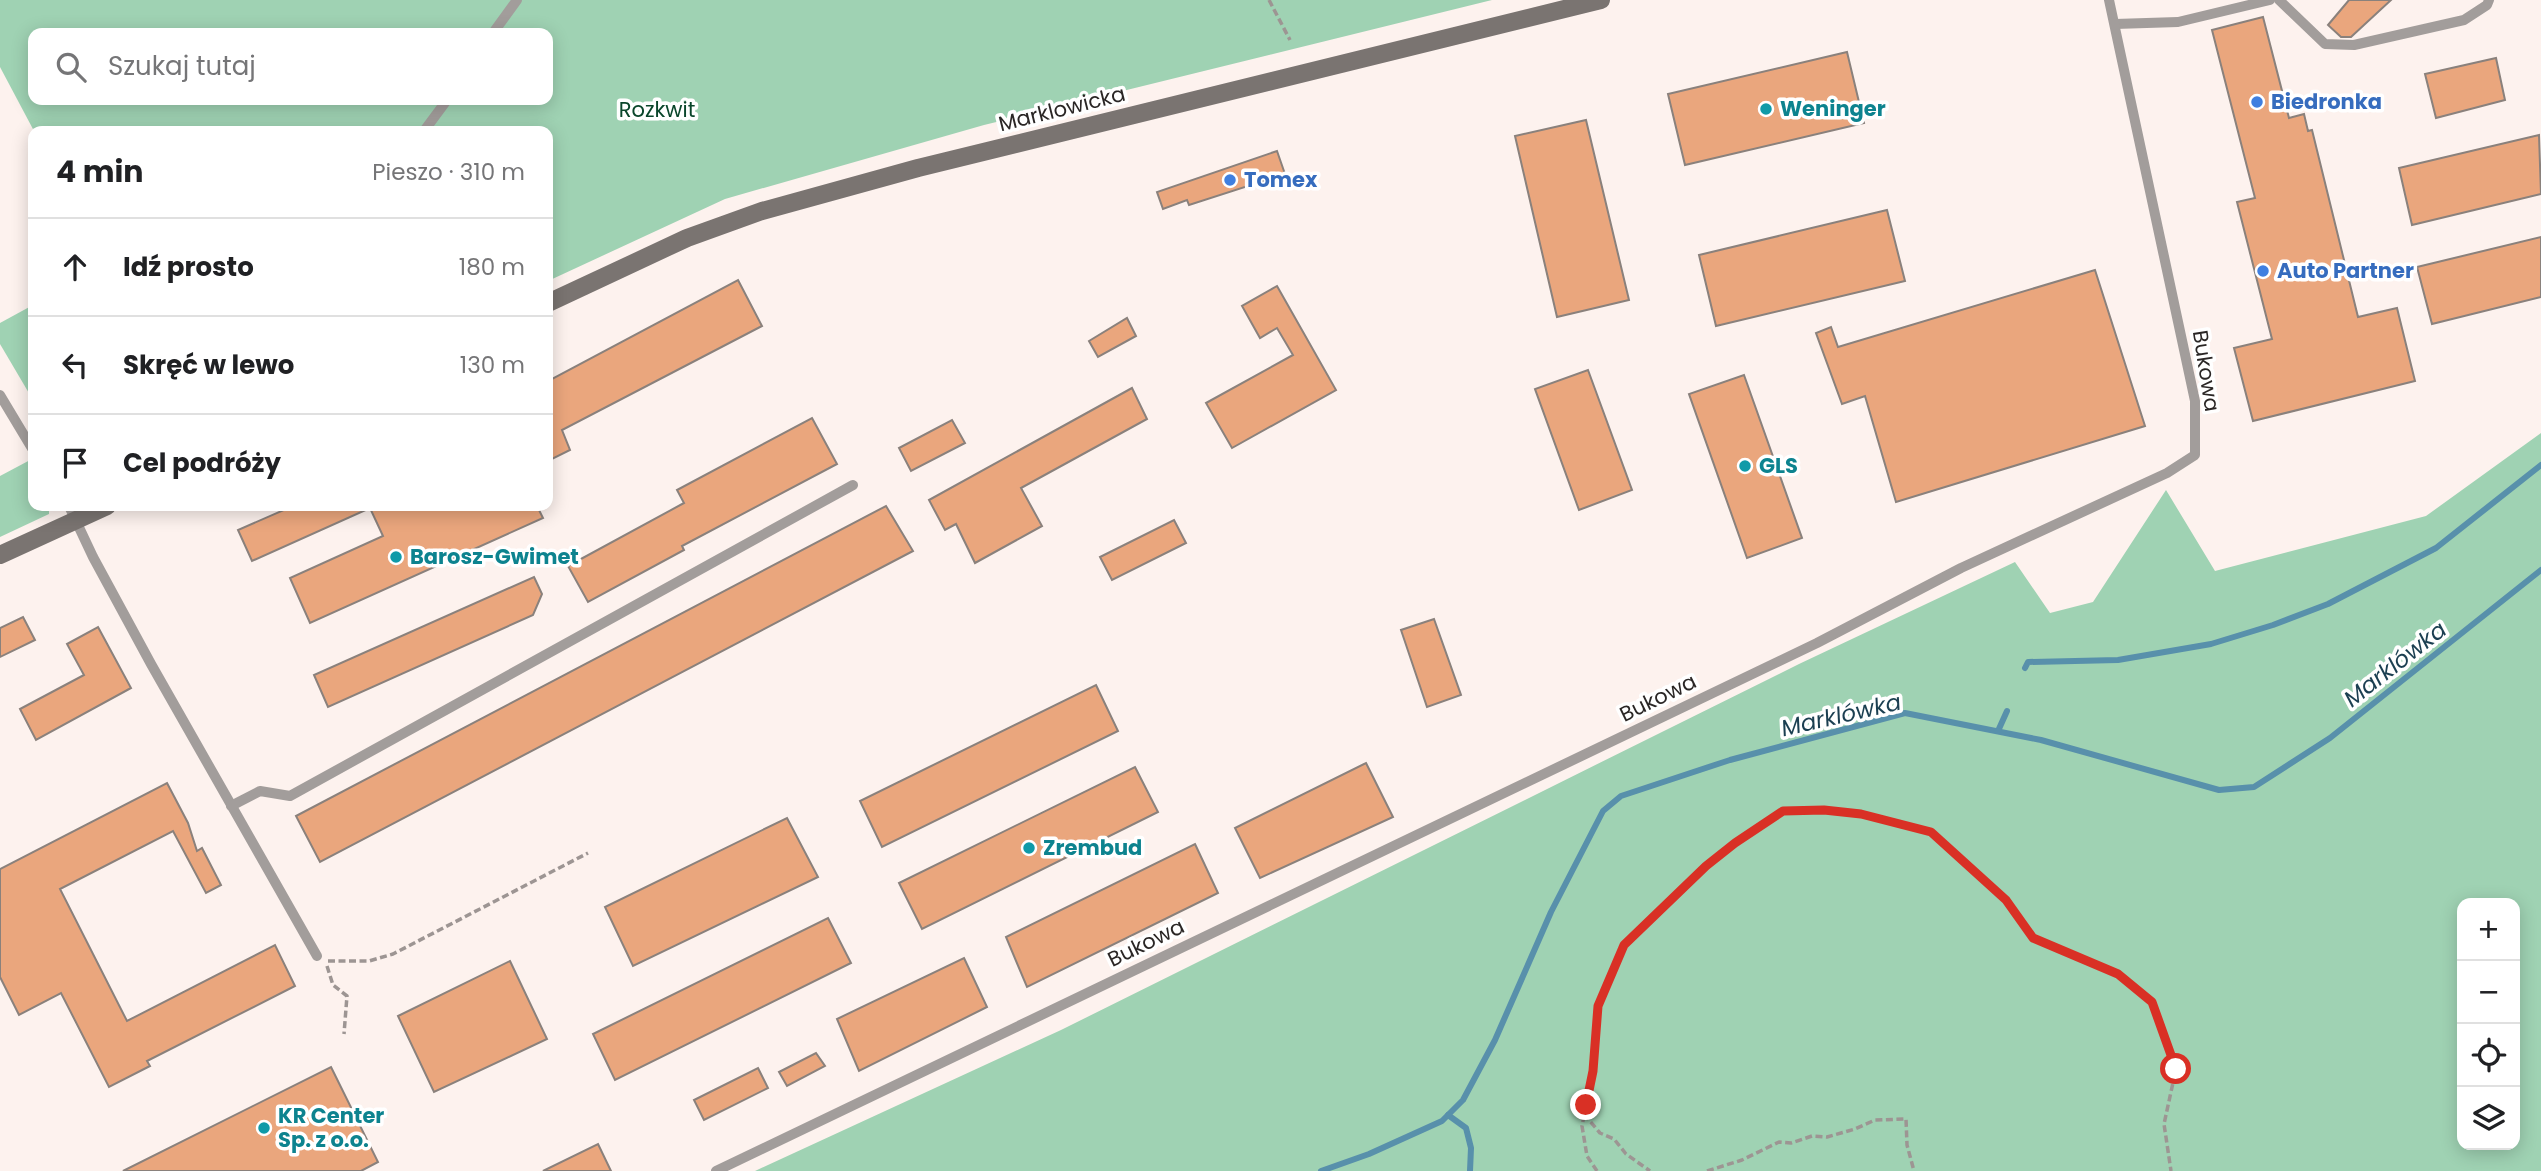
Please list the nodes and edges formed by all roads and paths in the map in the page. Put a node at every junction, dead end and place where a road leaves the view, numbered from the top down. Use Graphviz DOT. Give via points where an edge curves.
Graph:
graph roads {
  1 [pos="517,0"];
  2 [pos="1269,0"];
  3 [pos="1601,0"];
  4 [pos="2109,0"];
  5 [pos="2270,0"];
  6 [pos="2279,0"];
  7 [pos="2489,0"];
  8 [pos="2115,24"];
  9 [pos="497,28"];
  10 [pos="1290,40"];
  11 [pos="443,105"];
  12 [pos="428,126"];
  13 [pos="553,301"];
  14 [pos="0,395"];
  15 [pos="28,442"];
  16 [pos="853,485"];
  17 [pos="72,513"];
  18 [pos="0,555"];
  19 [pos="231,806"];
  20 [pos="588,853"];
  21 [pos="321,958"];
  22 [pos="344,1034"];
  23 [pos="1584,1114"];
  24 [pos="716,1171"];
  25 [pos="1597,1171"];
  26 [pos="1650,1171"];
  27 [pos="1707,1171"];
  28 [pos="1914,1171"];
  29 [pos="2171,1171"];
  1 -- 9 [label="lane"];
  2 -- 10 [label="path"];
  3 -- 13 [label="main road, Marklowicka" via="918,168 762,211 687,238"];
  4 -- 8 [label="lane, Bukowa"];
  5 -- 8 [label="lane" via="2178,22"];
  6 -- 7 [label="lane" via="2325,44 2354,45 2464,20"];
  8 -- 24 [label="lane, Bukowa" via="2195,401 2195,455 2167,473 1961,568 1818,643"];
  11 -- 12 [label="lane"];
  14 -- 15 [label="lane"];
  16 -- 19 [label="lane" via="290,796 260,792"];
  17 -- 18 [label="main road"];
  17 -- 19 [label="lane"];
  19 -- 21 [label="lane"];
  20 -- 21 [label="path" via="393,954 369,961"];
  21 -- 22 [label="path" via="333,985 347,996"];
  23 -- 25 [label="path" via="1587,1156"];
  23 -- 26 [label="path" via="1600,1133 1614,1139"];
  23 -- 29 [label="path" via="1598,1006 1624,945 1735,843 1783,811 1824,810 1861,814 1931,832 2006,900 2033,938 2118,974 2152,1002 2176,1069 2164,1124"];
  27 -- 28 [label="path" via="1779,1142 1827,1137 1875,1121 1906,1119"];
}
